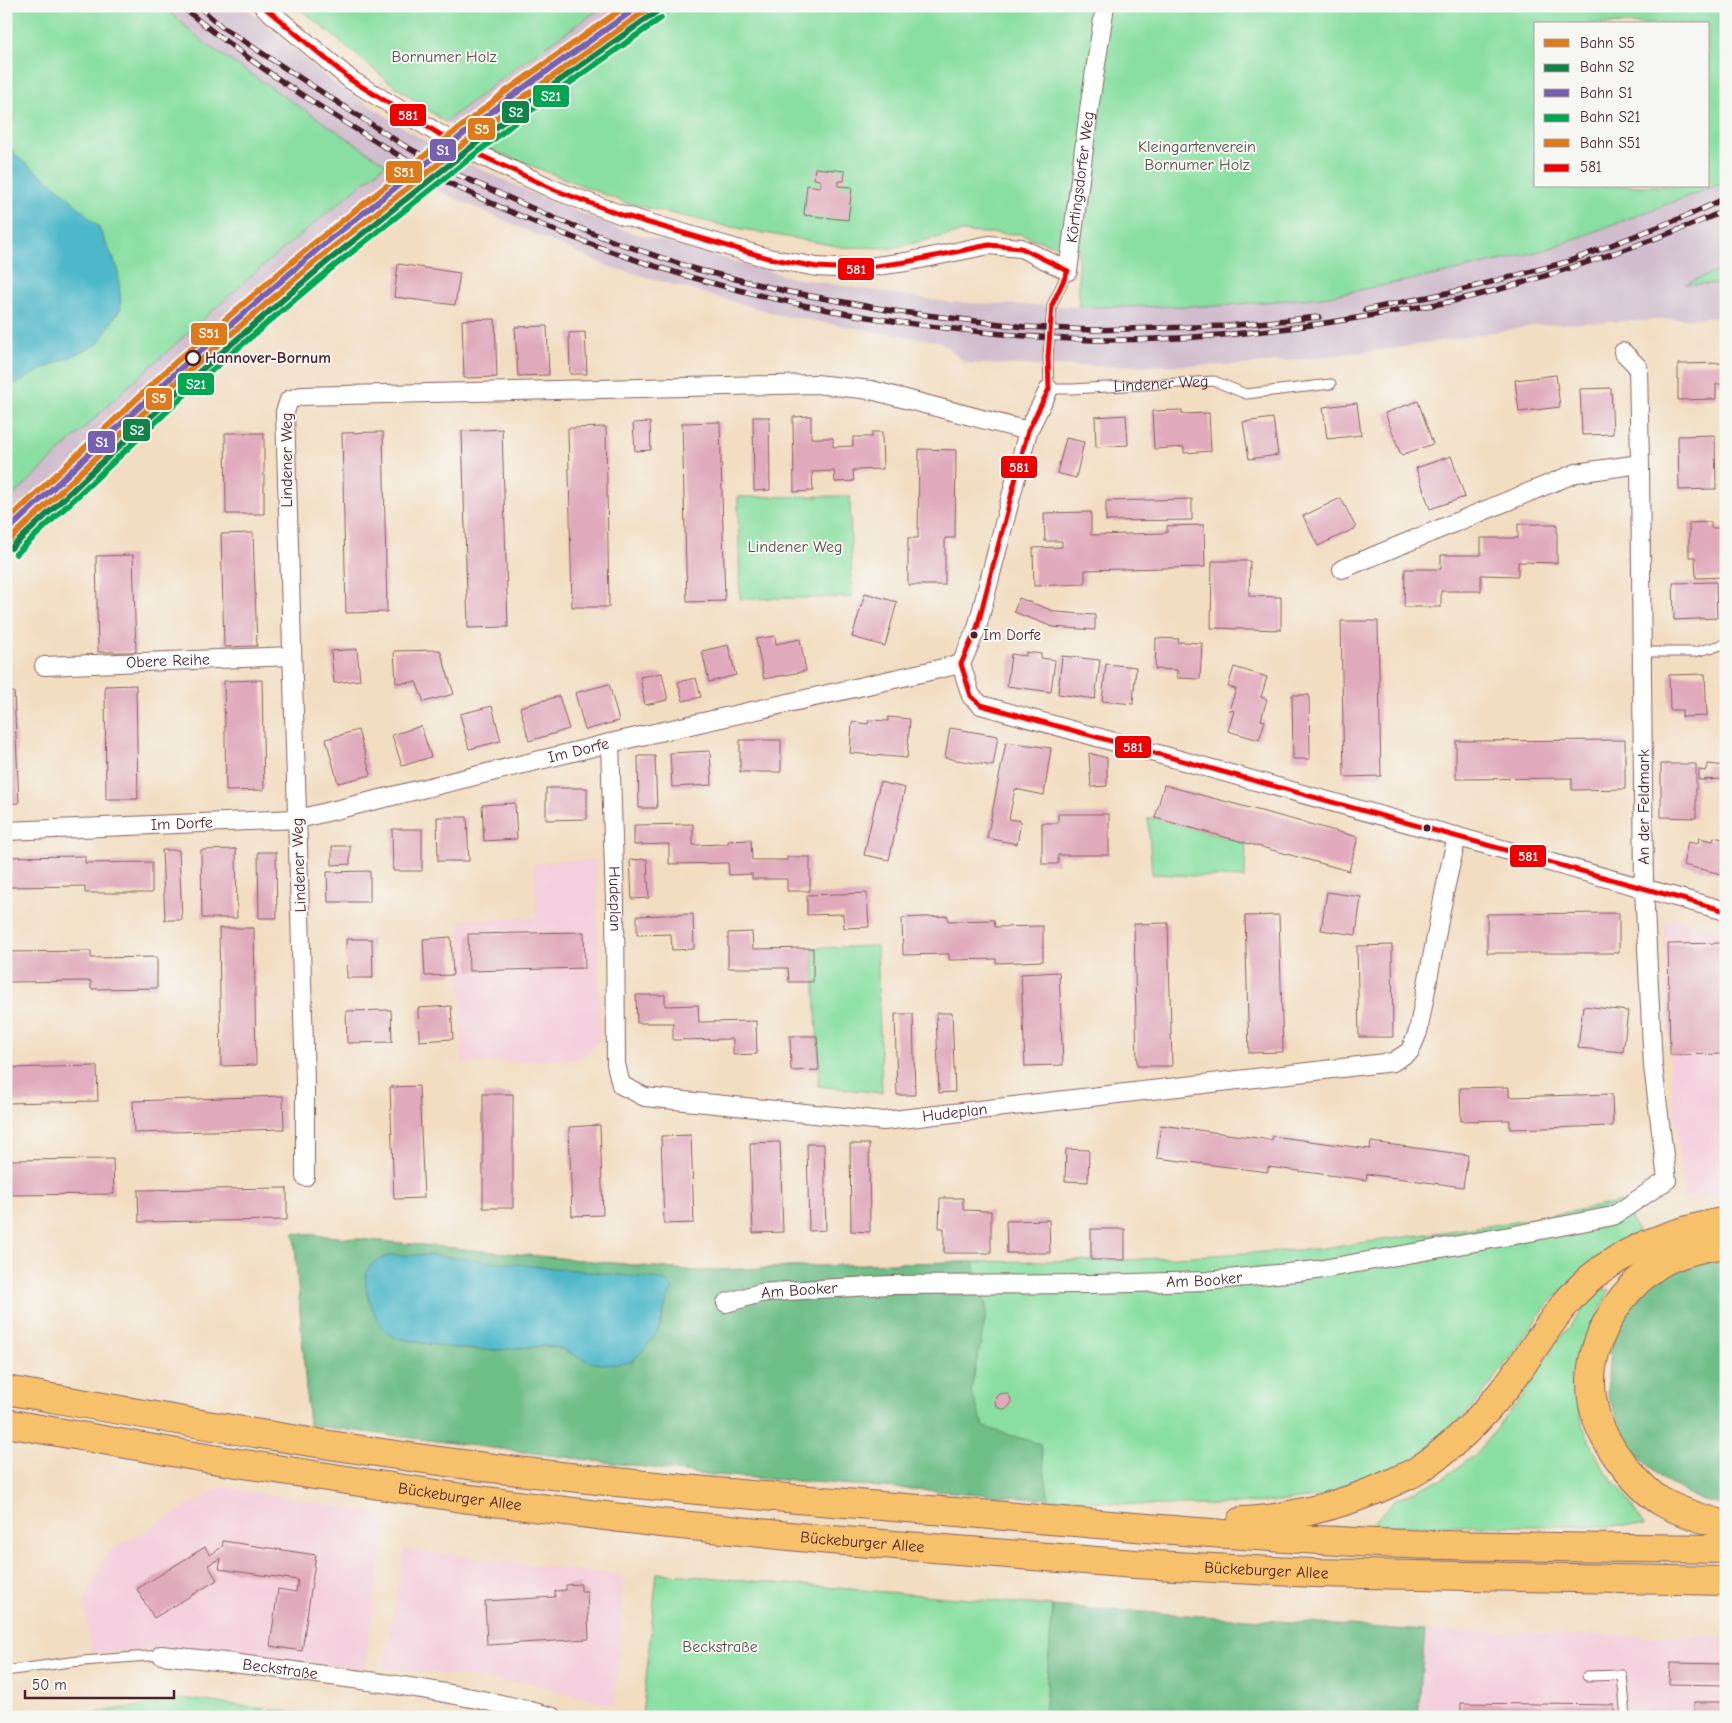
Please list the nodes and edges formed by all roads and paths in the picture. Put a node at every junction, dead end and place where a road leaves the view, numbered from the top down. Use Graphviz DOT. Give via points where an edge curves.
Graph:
graph roads {
  1 [pos="263,6"];
  2 [pos="1105,6"];
  3 [pos="1068,271"];
  4 [pos="1623,352"];
  5 [pos="1331,384"];
  6 [pos="1049,389"];
  7 [pos="1028,431"];
  8 [pos="1640,464"];
  9 [pos="1342,569"];
  10 [pos="1726,644"];
  11 [pos="1642,652"];
  12 [pos="292,656"];
  13 [pos="961,664"];
  14 [pos="44,666"];
  15 [pos="610,743"];
  16 [pos="298,819"];
  17 [pos="6,832"];
  18 [pos="1457,836"];
  19 [pos="1644,889"];
  20 [pos="1726,911"];
  21 [pos="305,1177"];
  22 [pos="1668,1180"];
  23 [pos="1726,1221"];
  24 [pos="1726,1244"];
  25 [pos="726,1303"];
  26 [pos="6,1390"];
  27 [pos="6,1423"];
  28 [pos="1726,1525"];
  29 [pos="1155,1528"];
  30 [pos="1726,1549"];
  31 [pos="1726,1580"];
  32 [pos="161,1655"];
  33 [pos="6,1671"];
  34 [pos="1587,1676"];
  35 [pos="552,1717"];
  36 [pos="1626,1717"];
  1 -- 3 [label="street" via="351,80 436,132 555,190 622,215 768,258 817,267 854,268 906,262 988,245 1021,248"];
  2 -- 3 [label="street, Körtingsdorfer Weg"];
  3 -- 6 [label="lane, Körtingsdorfer Weg" via="1052,305"];
  4 -- 8 [label="street, An der Feldmark" via="1638,367"];
  5 -- 6 [label="lane, Lindener Weg" via="1246,394 1214,381"];
  6 -- 7 [label="street, Körtingsdorfer Weg"];
  7 -- 12 [label="street, Lindener Weg" via="871,390 816,384 301,396 289,400 285,412"];
  7 -- 13 [label="street, Körtingsdorfer Weg" via="977,628"];
  8 -- 9 [label="street" via="1576,473"];
  8 -- 11 [label="street, An der Feldmark"];
  10 -- 11 [label="lane" via="1695,652"];
  11 -- 19 [label="street, An der Feldmark"];
  12 -- 14 [label="street, Obere Reihe"];
  12 -- 16 [label="street, Lindener Weg"];
  13 -- 15 [label="street, Im Dorfe"];
  13 -- 18 [label="street" via="971,696 981,705"];
  15 -- 16 [label="street, Im Dorfe"];
  15 -- 18 [label="street, Hudeplan" via="616,1064 620,1085 645,1097 884,1121 1393,1062 1410,1051 1418,1032"];
  16 -- 17 [label="street, Im Dorfe"];
  16 -- 21 [label="street, Lindener Weg"];
  18 -- 19 [label="street"];
  19 -- 20 [label="street"];
  19 -- 22 [label="street, An der Feldmark" via="1653,1066"];
  22 -- 25 [label="street, Am Booker" via="1613,1216 1317,1270 1207,1281 890,1285 818,1289 760,1293"];
  23 -- 29 [label="highway" via="1690,1228 1644,1245 1611,1263 1583,1285 1480,1417 1417,1471 1375,1492 1263,1521 1194,1520"];
  24 -- 28 [label="highway" via="1710,1245 1659,1264 1622,1297 1610,1316 1596,1352 1592,1398 1600,1427 1611,1449 1630,1474 1660,1501 1692,1516"];
  26 -- 29 [label="highway, Bückeburger Allee" via="211,1426 467,1465 649,1486"];
  27 -- 31 [label="highway, Bückeburger Allee" via="453,1497 661,1523 906,1547 1312,1573"];
  29 -- 30 [label="highway, Bückeburger Allee" via="1437,1545"];
  32 -- 33 [label="lane, Beckstraße"];
  32 -- 35 [label="street, Beckstraße" via="474,1697"];
  34 -- 36 [label="lane" via="1622,1675"];
}
